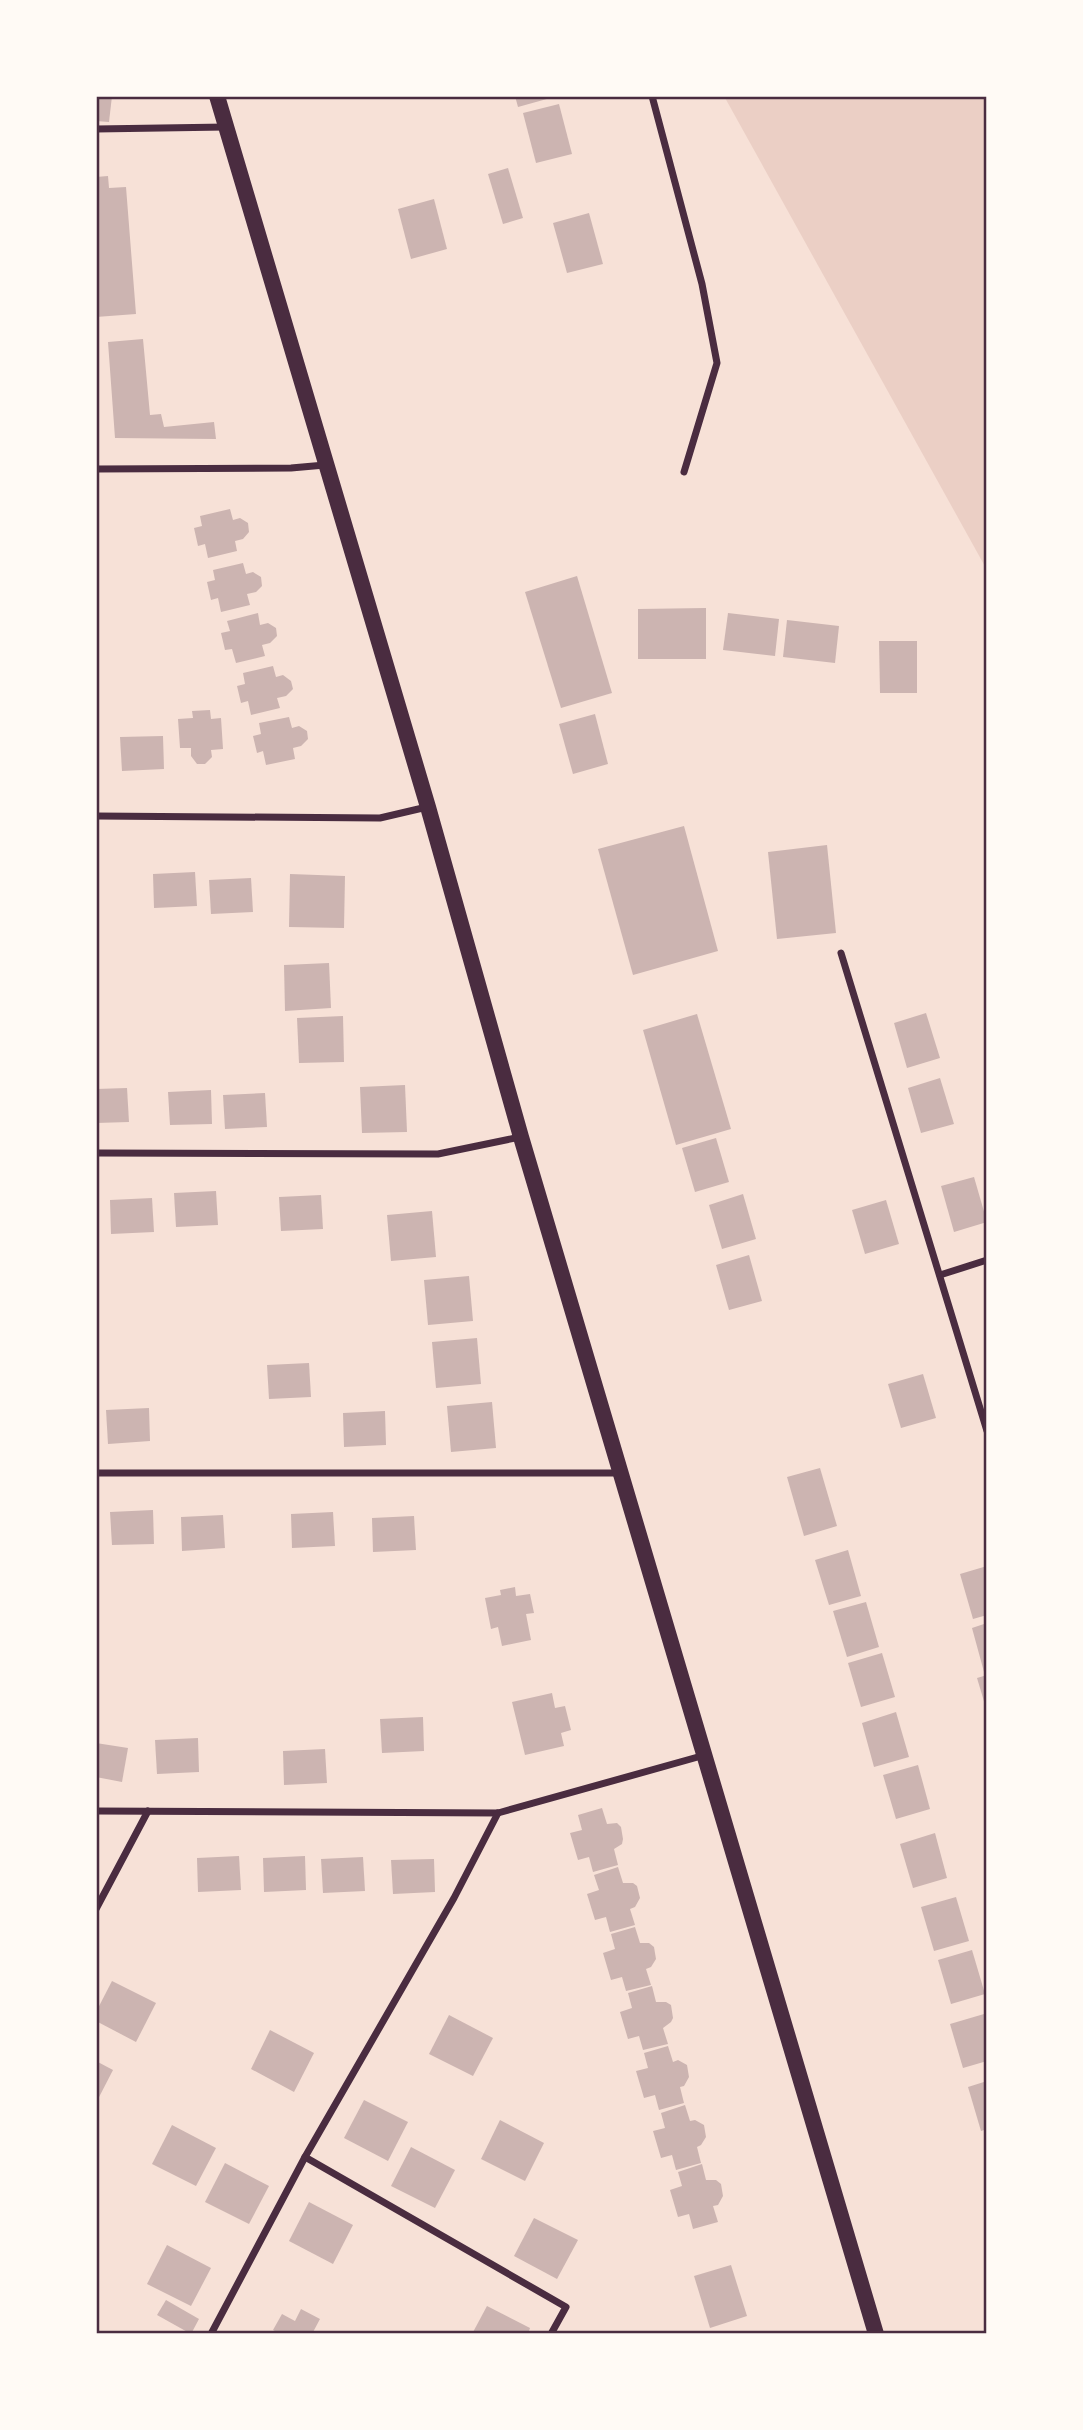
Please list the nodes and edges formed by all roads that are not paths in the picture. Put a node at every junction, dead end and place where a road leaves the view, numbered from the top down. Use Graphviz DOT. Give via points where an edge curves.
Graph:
graph roads {
  1 [pos="217,96"];
  2 [pos="652,96"];
  3 [pos="226,127"];
  4 [pos="96,129"];
  5 [pos="325,466"];
  6 [pos="96,469"];
  7 [pos="684,472"];
  8 [pos="428,807"];
  9 [pos="96,817"];
  10 [pos="841,953"];
  11 [pos="521,1137"];
  12 [pos="96,1153"];
  13 [pos="987,1260"];
  14 [pos="940,1275"];
  15 [pos="987,1432"];
  16 [pos="96,1473"];
  17 [pos="620,1473"];
  18 [pos="705,1754"];
  19 [pos="96,1811"];
  20 [pos="148,1811"];
  21 [pos="498,1813"];
  22 [pos="96,1909"];
  23 [pos="304,2157"];
  24 [pos="211,2334"];
  25 [pos="551,2334"];
  26 [pos="876,2334"];
  1 -- 3 [label="main road"];
  2 -- 7 [label="street" via="702,284 717,363"];
  3 -- 4 [label="street"];
  3 -- 5 [label="main road"];
  5 -- 6 [label="street"];
  5 -- 8 [label="main road"];
  8 -- 9 [label="street" via="380,818"];
  8 -- 11 [label="main road"];
  10 -- 14 [label="street"];
  11 -- 12 [label="street" via="438,1154"];
  11 -- 17 [label="main road"];
  13 -- 14 [label="street"];
  14 -- 15 [label="street"];
  16 -- 17 [label="street"];
  17 -- 18 [label="main road"];
  18 -- 21 [label="street"];
  18 -- 26 [label="main road"];
  19 -- 20 [label="street"];
  20 -- 21 [label="street"];
  20 -- 22 [label="street"];
  21 -- 23 [label="street"];
  23 -- 24 [label="street"];
  23 -- 25 [label="street" via="566,2307"];
}
